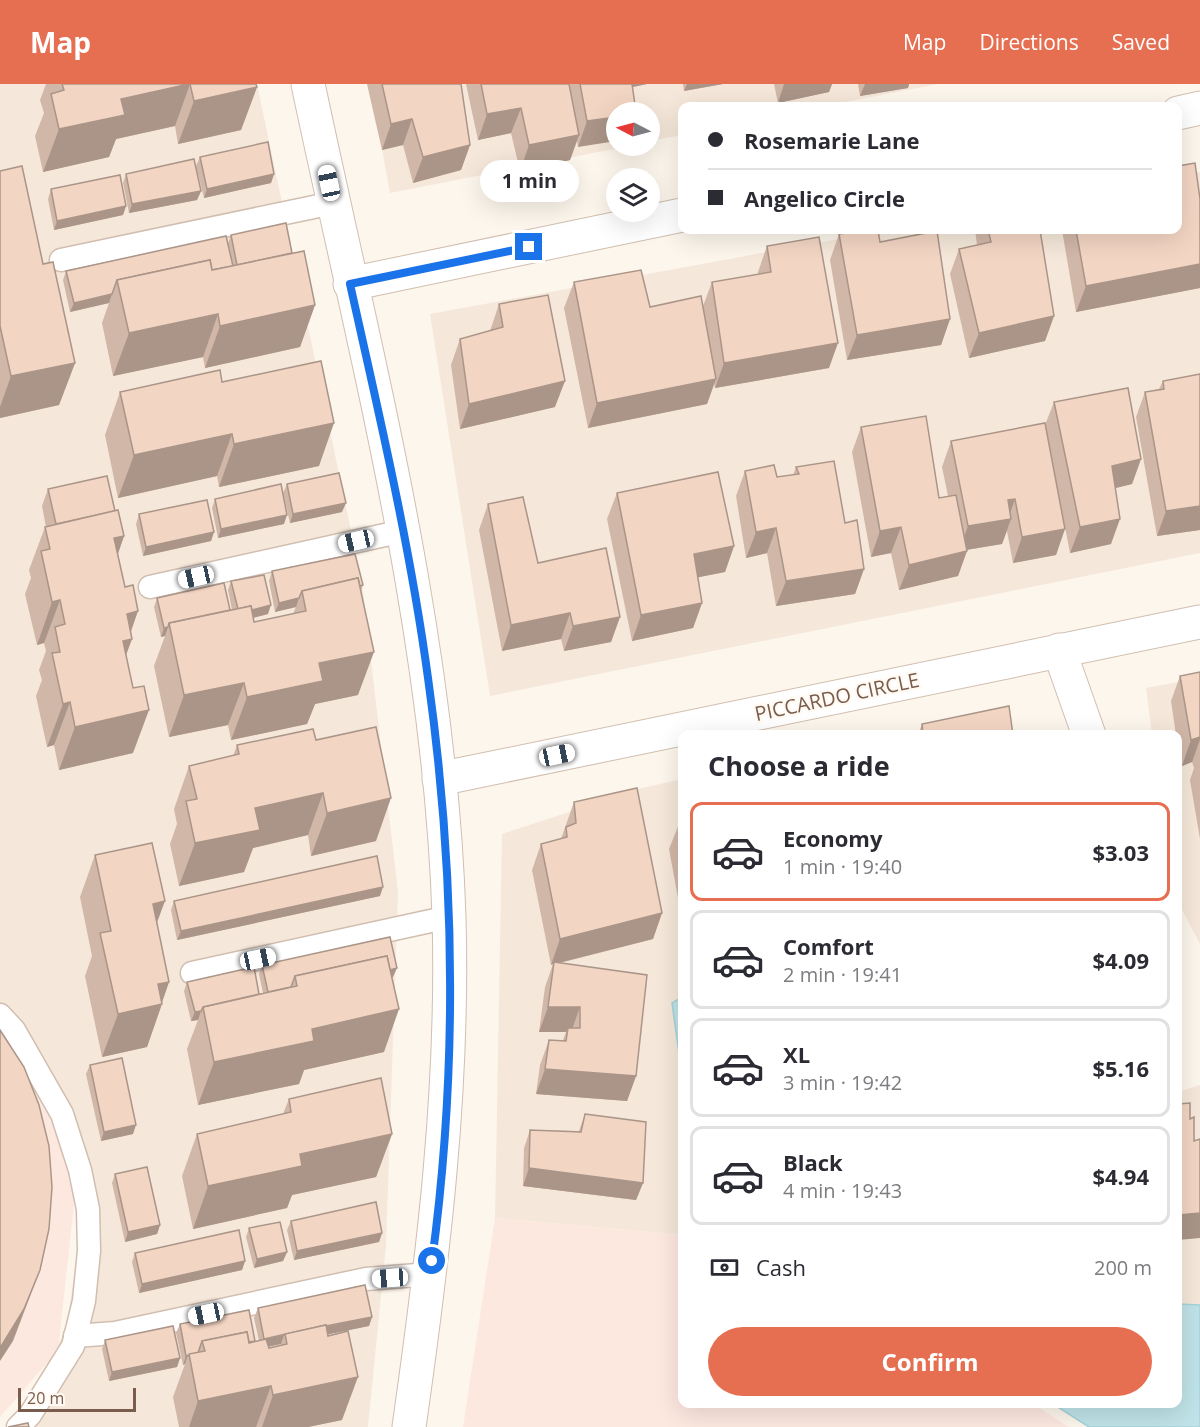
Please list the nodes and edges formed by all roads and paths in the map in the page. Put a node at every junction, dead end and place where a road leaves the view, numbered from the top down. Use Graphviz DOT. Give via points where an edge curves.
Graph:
graph roads {
  1 [pos="308,84"];
  2 [pos="1200,108"];
  3 [pos="1182,112"];
  4 [pos="333,203"];
  5 [pos="678,216"];
  6 [pos="61,260"];
  7 [pos="350,284"];
  8 [pos="403,531"];
  9 [pos="150,587"];
  10 [pos="1200,622"];
  11 [pos="1059,650"];
  12 [pos="1087,730"];
  13 [pos="439,779"];
  14 [pos="449,917"];
  15 [pos="192,973"];
  16 [pos="0,1015"];
  17 [pos="430,1274"];
  18 [pos="75,1336"];
  19 [pos="30,1423"];
  20 [pos="410,1427"];
  1 -- 4 [label="street"];
  2 -- 3 [label="street"];
  4 -- 6 [label="lane"];
  4 -- 7 [label="street"];
  5 -- 7 [label="street"];
  7 -- 8 [label="street"];
  8 -- 9 [label="lane"];
  8 -- 13 [label="street" via="428,678"];
  10 -- 11 [label="street, PICCARDO CIRCLE"];
  11 -- 12 [label="street"];
  11 -- 13 [label="street, PICCARDO CIRCLE"];
  13 -- 14 [label="street"];
  14 -- 15 [label="lane"];
  14 -- 17 [label="street" via="448,1078"];
  16 -- 18 [label="lane" via="14,1030 62,1114 80,1170 88,1209 89,1251 84,1301"];
  17 -- 18 [label="lane" via="366,1279 115,1333"];
  17 -- 20 [label="street"];
  18 -- 19 [label="lane"];
}
